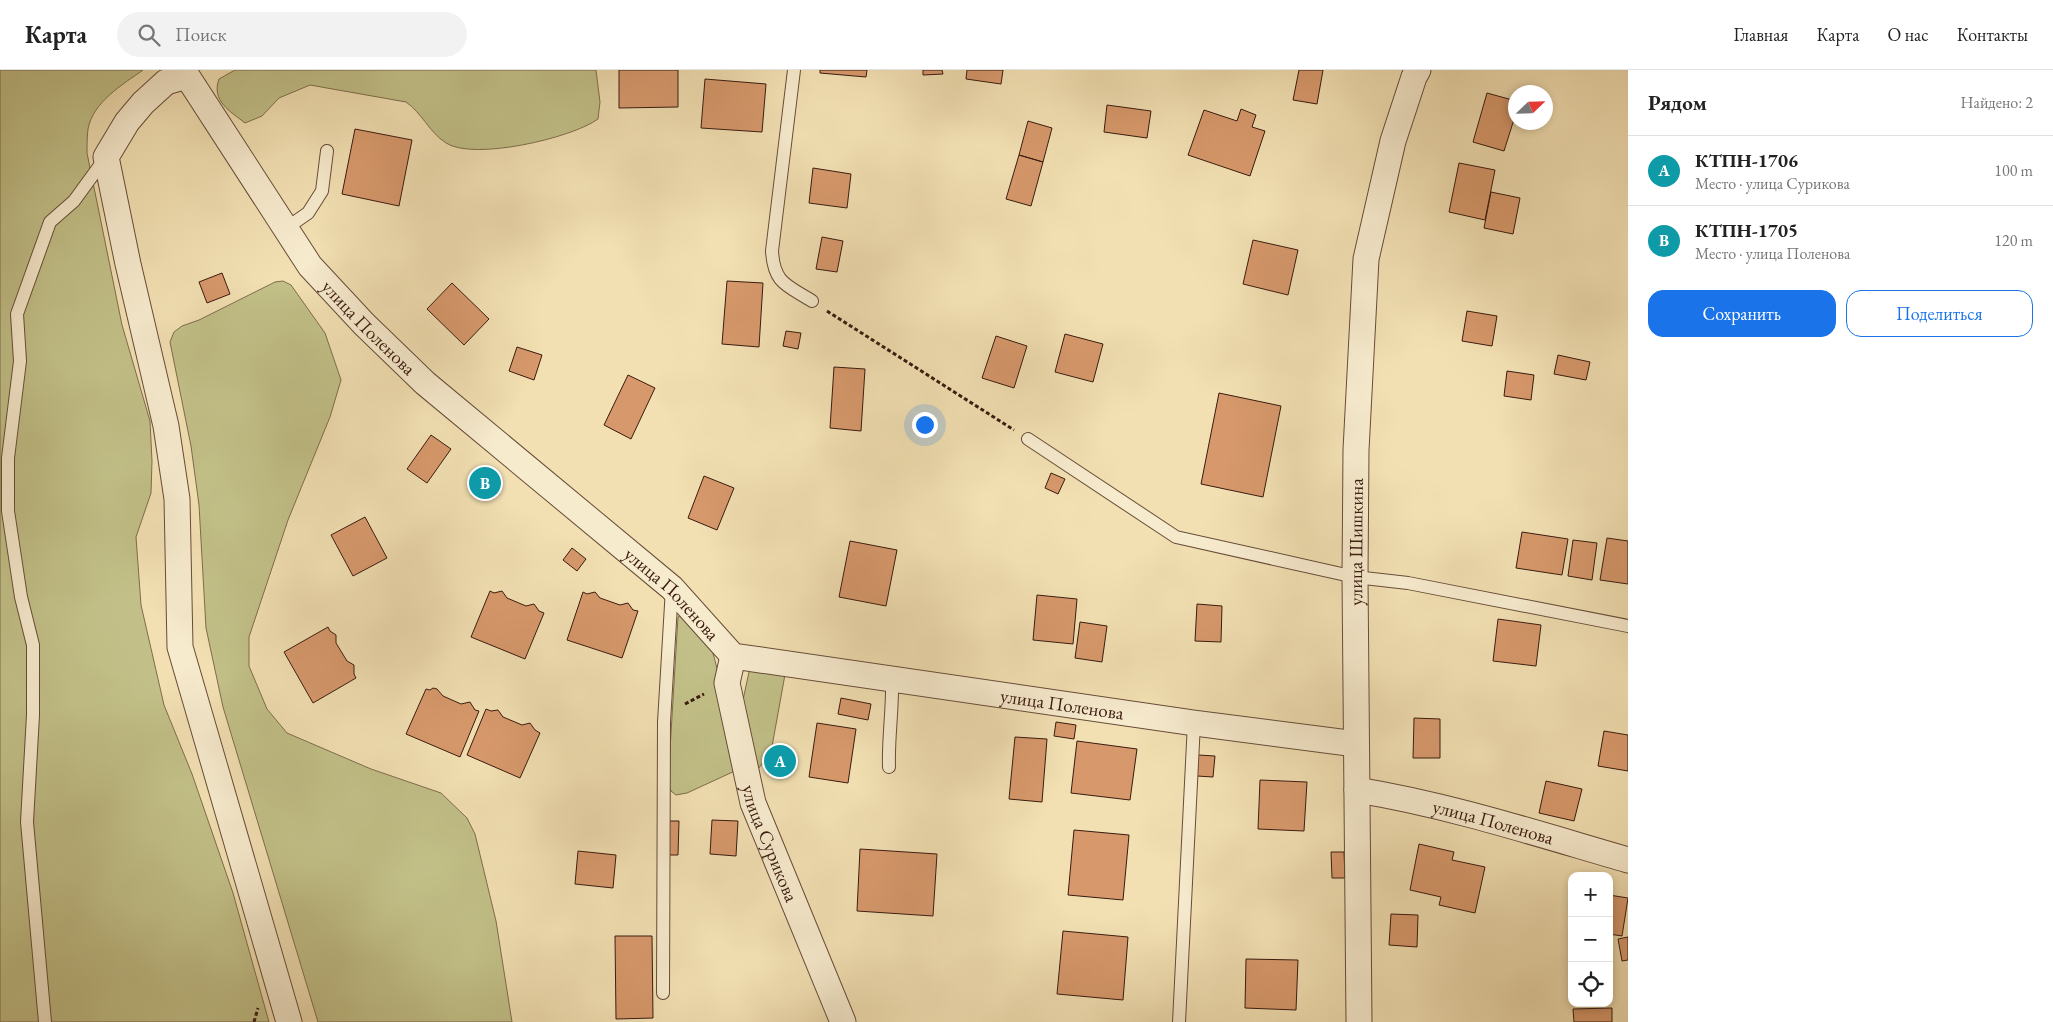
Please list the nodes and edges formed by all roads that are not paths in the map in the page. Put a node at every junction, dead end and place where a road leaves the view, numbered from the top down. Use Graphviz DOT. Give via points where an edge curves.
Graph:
graph roads {
  1 [pos="794,70"];
  2 [pos="1418,70"];
  3 [pos="191,72"];
  4 [pos="328,151"];
  5 [pos="106,157"];
  6 [pos="285,229"];
  7 [pos="812,301"];
  8 [pos="1028,439"];
  9 [pos="1355,577"];
  10 [pos="672,588"];
  11 [pos="1628,626"];
  12 [pos="733,656"];
  13 [pos="892,679"];
  14 [pos="1194,723"];
  15 [pos="1356,744"];
  16 [pos="889,767"];
  17 [pos="1357,790"];
  18 [pos="1628,860"];
  19 [pos="663,993"];
  20 [pos="44,1022"];
  21 [pos="289,1022"];
  22 [pos="843,1022"];
  23 [pos="1179,1022"];
  24 [pos="1359,1022"];
  1 -- 7 [label="lane" via="773,266 779,280"];
  2 -- 9 [label="street, улица Шишкина" via="1393,141 1366,259 1356,450"];
  3 -- 5 [label="street" via="166,82 143,103"];
  3 -- 6 [label="street, улица Поленова"];
  4 -- 6 [label="lane" via="322,191 308,213"];
  5 -- 20 [label="lane" via="74,201 50,222 17,314 20,361 8,458 8,511 21,598 33,645 27,822"];
  5 -- 21 [label="street" via="166,426 177,499 180,647"];
  6 -- 10 [label="street, улица Поленова" via="310,266 425,383"];
  8 -- 9 [label="lane" via="1176,537"];
  9 -- 11 [label="lane" via="1408,583"];
  9 -- 15 [label="street, улица Шишкина"];
  10 -- 12 [label="street, улица Поленова"];
  10 -- 19 [label="lane" via="664,722"];
  12 -- 13 [label="street, улица Поленова"];
  12 -- 22 [label="street, улица Сурикова" via="727,683 753,803"];
  13 -- 14 [label="street, улица Поленова"];
  13 -- 16 [label="lane"];
  14 -- 15 [label="street, улица Поленова"];
  14 -- 23 [label="lane"];
  15 -- 17 [label="street, улица Шишкина"];
  17 -- 18 [label="street, улица Поленова" via="1409,798"];
  17 -- 24 [label="street, улица Шишкина"];
}
